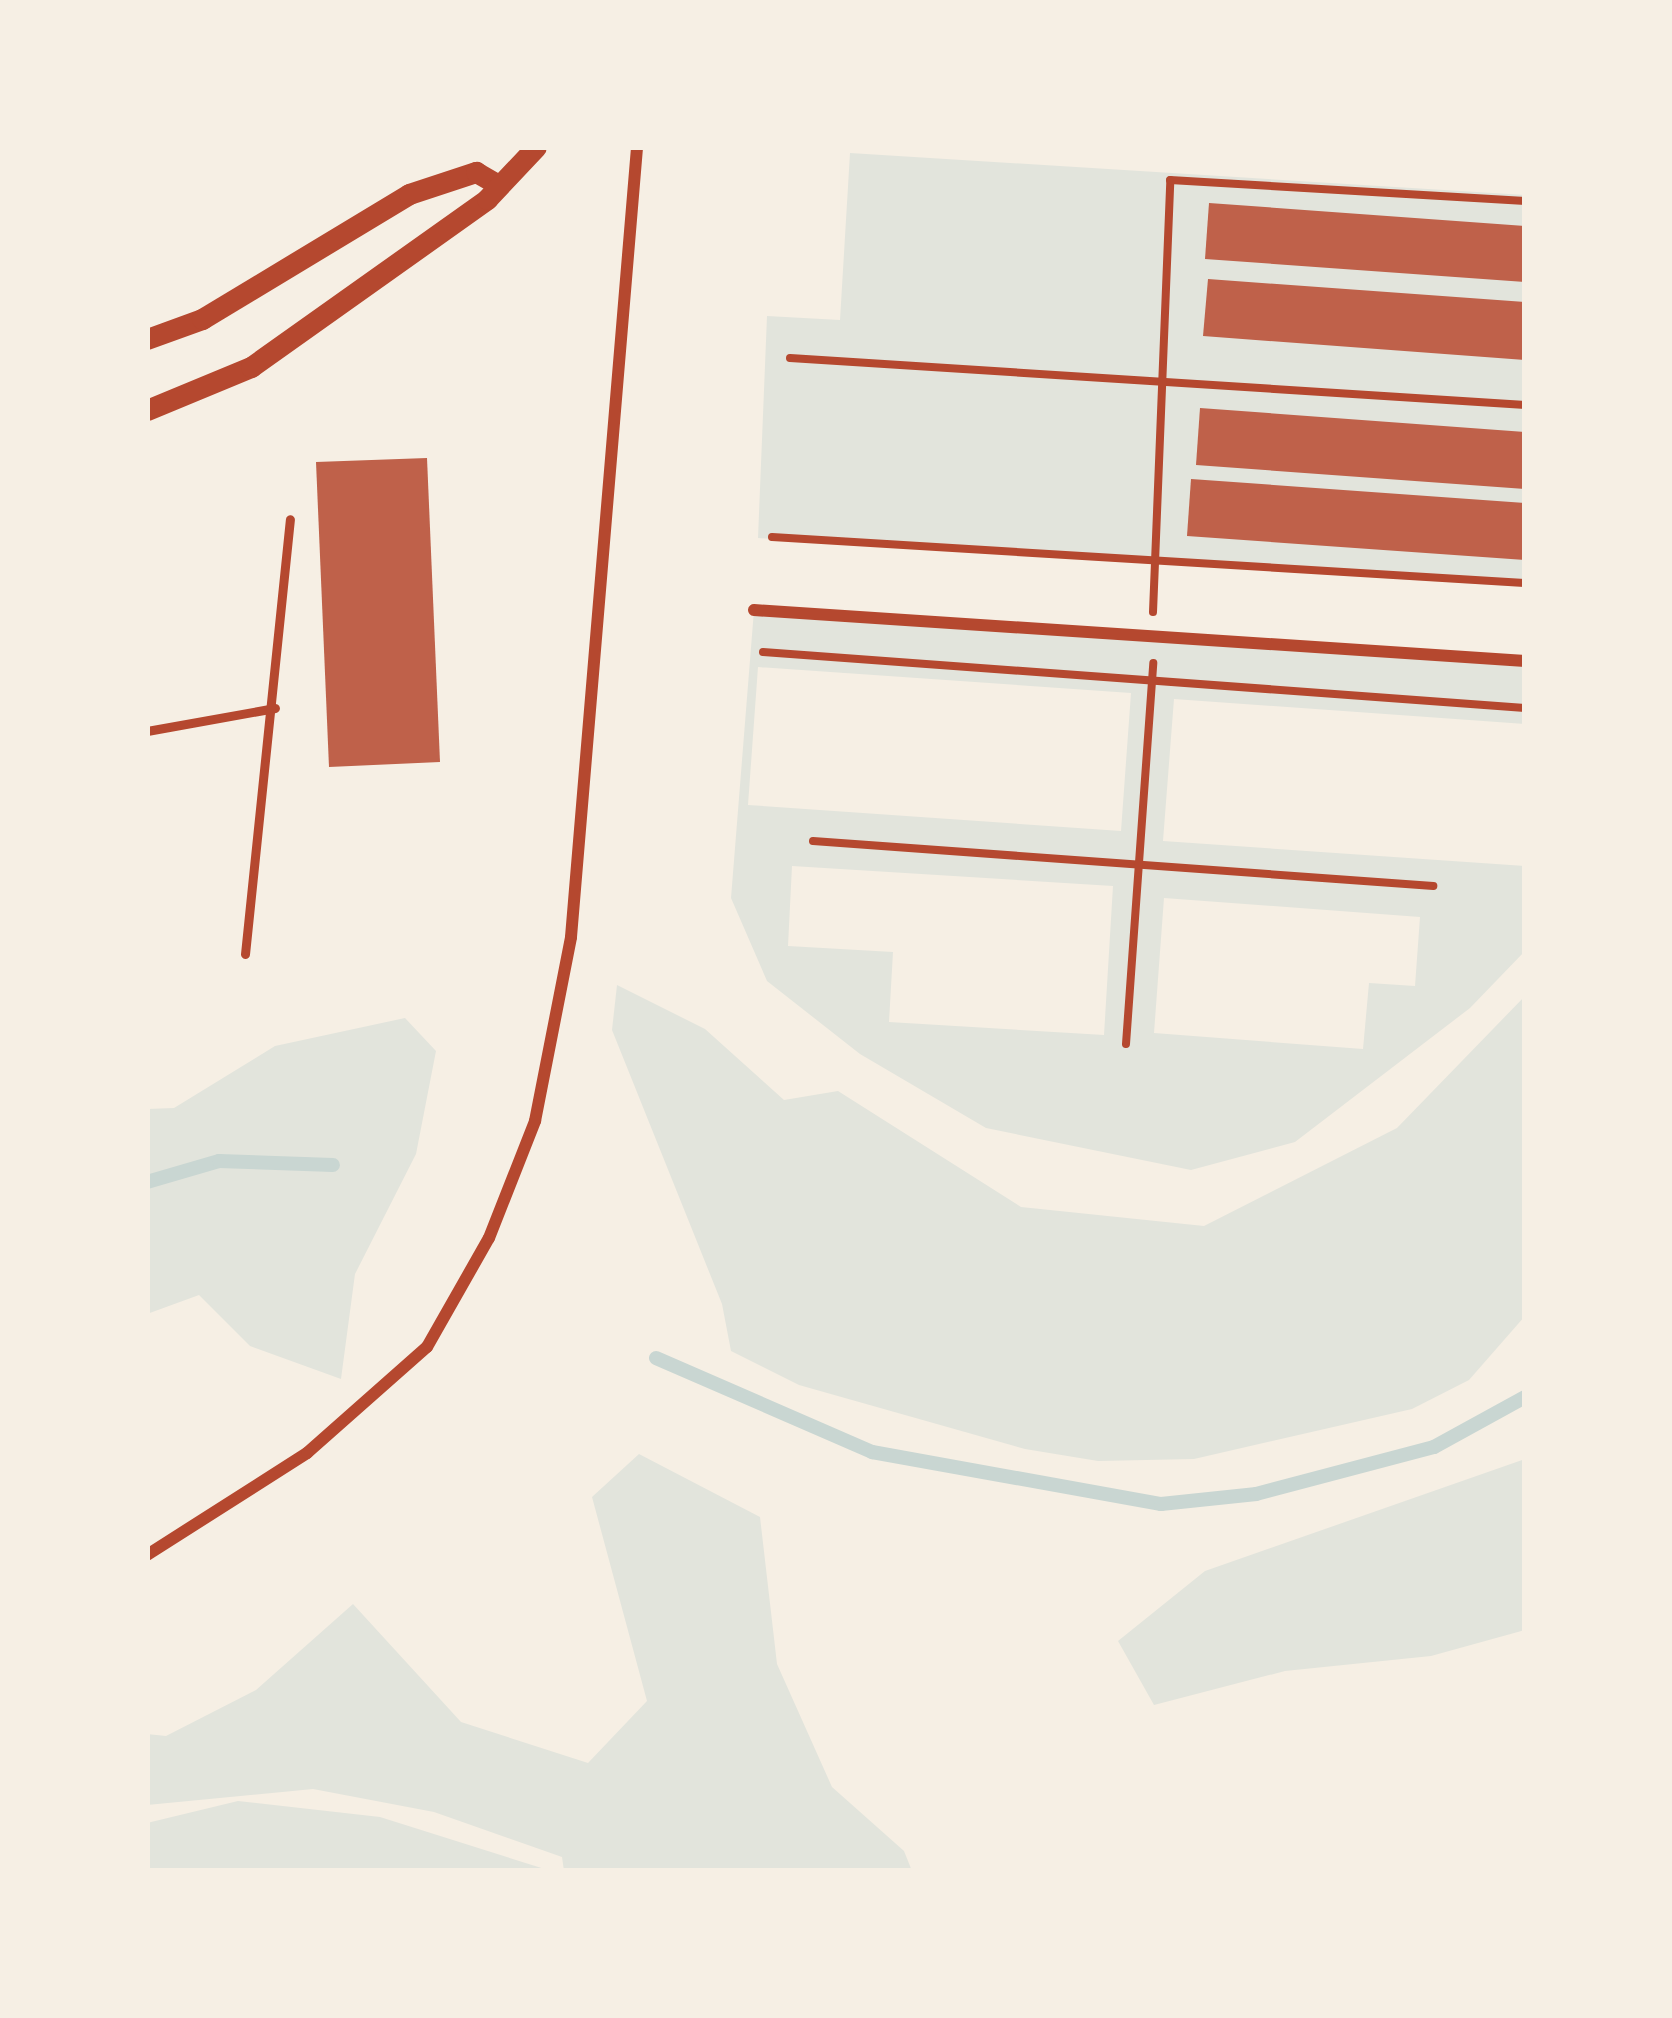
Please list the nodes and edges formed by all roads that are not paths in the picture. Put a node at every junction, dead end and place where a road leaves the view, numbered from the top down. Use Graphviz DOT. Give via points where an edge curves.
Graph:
graph roads {
  1 [pos="536,147"];
  2 [pos="637,147"];
  3 [pos="497,184"];
  4 [pos="147,339"];
  5 [pos="147,410"];
  6 [pos="290,519"];
  7 [pos="754,610"];
  8 [pos="1525,661"];
  9 [pos="274,708"];
  10 [pos="147,731"];
  11 [pos="245,954"];
  12 [pos="147,1555"];
  1 -- 3 [label="street"];
  2 -- 12 [label="street" via="572,937 535,1121 489,1238 427,1347 307,1453"];
  3 -- 4 [label="street" via="476,172 409,194 202,319"];
  3 -- 5 [label="street" via="487,199 251,367"];
  6 -- 9 [label="lane"];
  7 -- 8 [label="street"];
  9 -- 10 [label="lane"];
  9 -- 11 [label="lane"];
}
